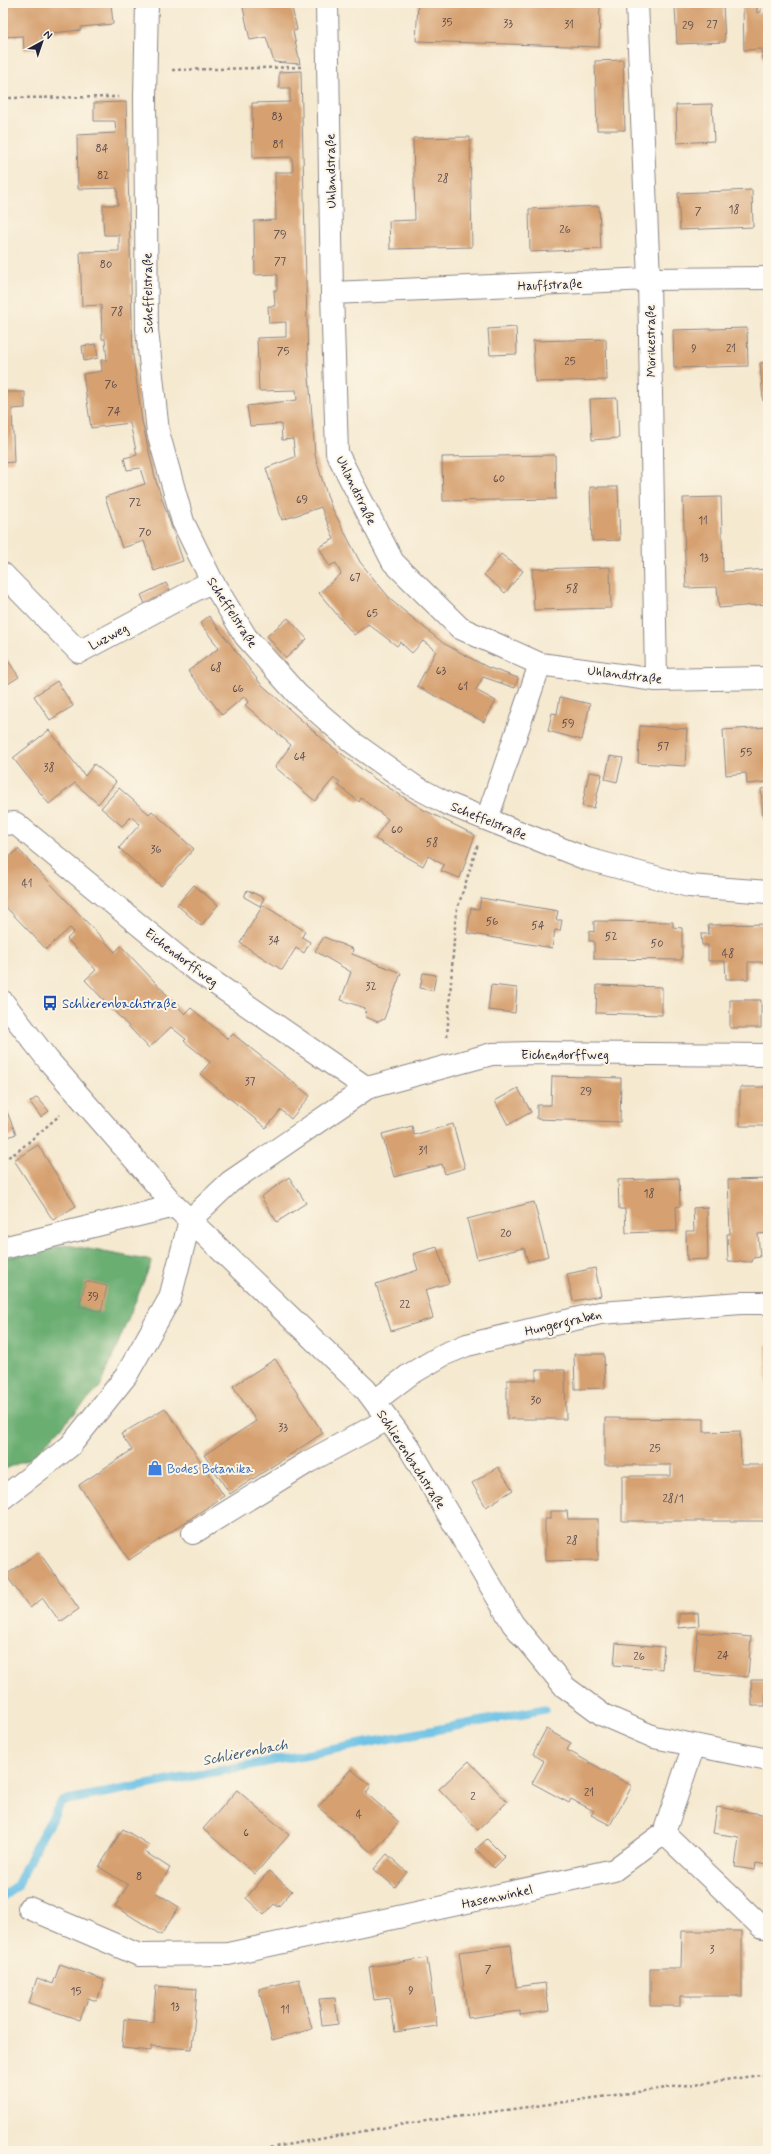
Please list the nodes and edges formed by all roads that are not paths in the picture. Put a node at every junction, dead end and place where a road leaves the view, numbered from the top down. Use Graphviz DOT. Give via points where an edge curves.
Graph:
graph roads {
  1 [pos="146,3"];
  2 [pos="327,3"];
  3 [pos="637,3"];
  4 [pos="768,278"];
  5 [pos="649,279"];
  6 [pos="332,293"];
  7 [pos="3,574"];
  8 [pos="212,581"];
  9 [pos="540,664"];
  10 [pos="768,678"];
  11 [pos="656,680"];
  12 [pos="487,819"];
  13 [pos="3,824"];
  14 [pos="768,892"];
  15 [pos="3,1002"];
  16 [pos="768,1055"];
  17 [pos="367,1088"];
  18 [pos="183,1213"];
  19 [pos="3,1248"];
  20 [pos="768,1303"];
  21 [pos="375,1401"];
  22 [pos="388,1418"];
  23 [pos="3,1498"];
  24 [pos="193,1534"];
  25 [pos="694,1746"];
  26 [pos="768,1760"];
  27 [pos="664,1833"];
  28 [pos="29,1908"];
  29 [pos="762,1927"];
  1 -- 8 [label="street, Scheffelstraße" via="147,330 158,432 183,522"];
  2 -- 6 [label="street, Uhlandstraße"];
  3 -- 5 [label="street, Mörikestraße"];
  4 -- 5 [label="street, Hauffstraße"];
  5 -- 6 [label="street, Hauffstraße"];
  5 -- 11 [label="street, Mörikestraße"];
  6 -- 9 [label="street, Uhlandstraße" via="337,452 393,562 460,628"];
  7 -- 8 [label="street, Luzweg" via="79,652"];
  8 -- 12 [label="street, Scheffelstraße" via="246,637 297,694 352,742 414,786 448,804"];
  9 -- 11 [label="street, Uhlandstraße"];
  9 -- 12 [label="street"];
  10 -- 11 [label="street, Uhlandstraße"];
  12 -- 14 [label="street, Scheffelstraße" via="594,861 689,886"];
  13 -- 17 [label="street, Eichendorffweg" via="15,823 183,960"];
  15 -- 18 [label="street, Schlierenbachstraße" via="48,1060"];
  16 -- 17 [label="street, Eichendorffweg" via="492,1054"];
  17 -- 18 [label="street, Eichendorffweg"];
  18 -- 19 [label="street"];
  18 -- 21 [label="street, Schlierenbachstraße"];
  18 -- 23 [label="street" via="170,1298 126,1376 70,1446"];
  20 -- 21 [label="street, Hungergraben" via="600,1313 482,1342 445,1354 409,1375"];
  21 -- 22 [label="street, Schlierenbachstraße"];
  22 -- 24 [label="street" via="308,1462"];
  22 -- 25 [label="street, Schlierenbachstraße" via="410,1449 513,1624 565,1687 603,1715 654,1737"];
  25 -- 26 [label="street, Schlierenbachstraße"];
  25 -- 27 [label="street"];
  27 -- 28 [label="street, Hasenwinkel" via="614,1870 228,1954 139,1955"];
  27 -- 29 [label="street"];
}
